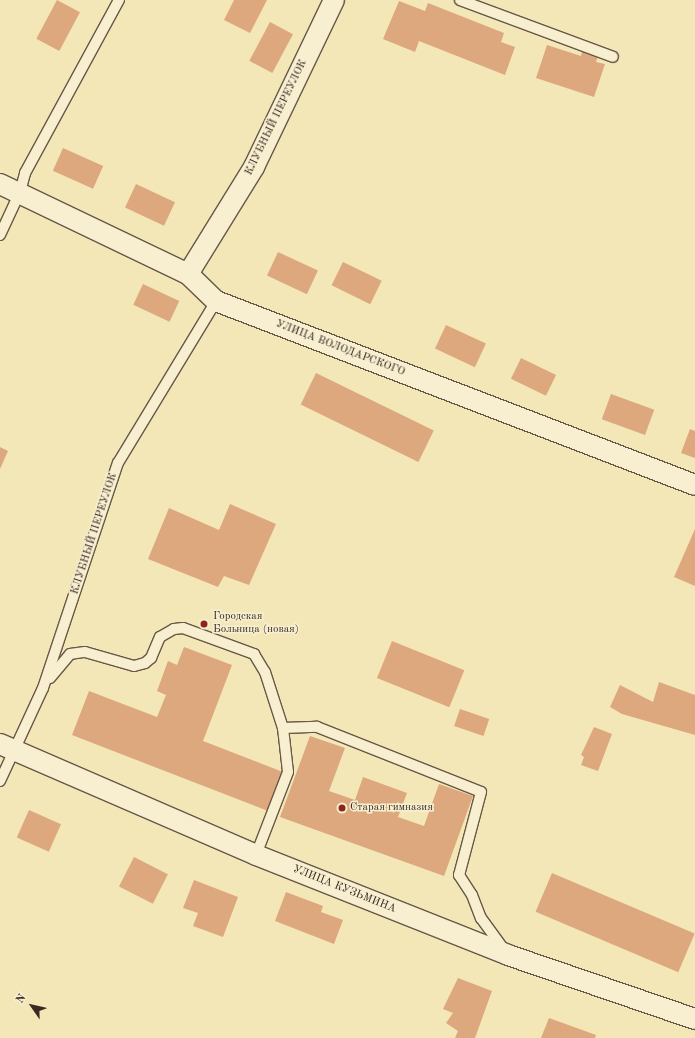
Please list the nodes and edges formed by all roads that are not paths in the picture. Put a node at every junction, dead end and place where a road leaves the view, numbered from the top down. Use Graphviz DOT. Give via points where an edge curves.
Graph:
graph roads {
  1 [pos="119,0"];
  2 [pos="334,0"];
  3 [pos="460,0"];
  4 [pos="613,57"];
  5 [pos="0,184"];
  6 [pos="20,192"];
  7 [pos="0,235"];
  8 [pos="188,274"];
  9 [pos="216,301"];
  10 [pos="695,485"];
  11 [pos="43,688"];
  12 [pos="283,728"];
  13 [pos="6,747"];
  14 [pos="0,781"];
  15 [pos="256,855"];
  16 [pos="508,955"];
  17 [pos="695,1019"];
  1 -- 6 [label="lane" via="25,173"];
  2 -- 8 [label="street, КЛУБНЫЙ ПЕРЕУЛОК" via="254,167"];
  3 -- 4 [label="lane"];
  5 -- 6 [label="street, УЛИЦА ВОЛОДАРСКОГО"];
  6 -- 7 [label="lane"];
  6 -- 8 [label="street, УЛИЦА ВОЛОДАРСКОГО"];
  8 -- 9 [label="street, УЛИЦА ВОЛОДАРСКОГО"];
  9 -- 10 [label="street, УЛИЦА ВОЛОДАРСКОГО"];
  9 -- 11 [label="lane, КЛУБНЫЙ ПЕРЕУЛОК" via="118,464"];
  11 -- 12 [label="lane" via="70,654 85,652 134,666 151,658 165,632 183,628 254,654 261,660"];
  11 -- 13 [label="lane, КЛУБНЫЙ ПЕРЕУЛОК"];
  12 -- 15 [label="lane" via="288,772"];
  12 -- 16 [label="lane" via="317,727 481,792 459,875 472,894 481,918"];
  13 -- 14 [label="lane, КЛУБНЫЙ ПЕРЕУЛОК"];
  13 -- 15 [label="street, УЛИЦА КУЗЬМИНА"];
  15 -- 16 [label="street, УЛИЦА КУЗЬМИНА"];
  16 -- 17 [label="street, УЛИЦА КУЗЬМИНА"];
}
